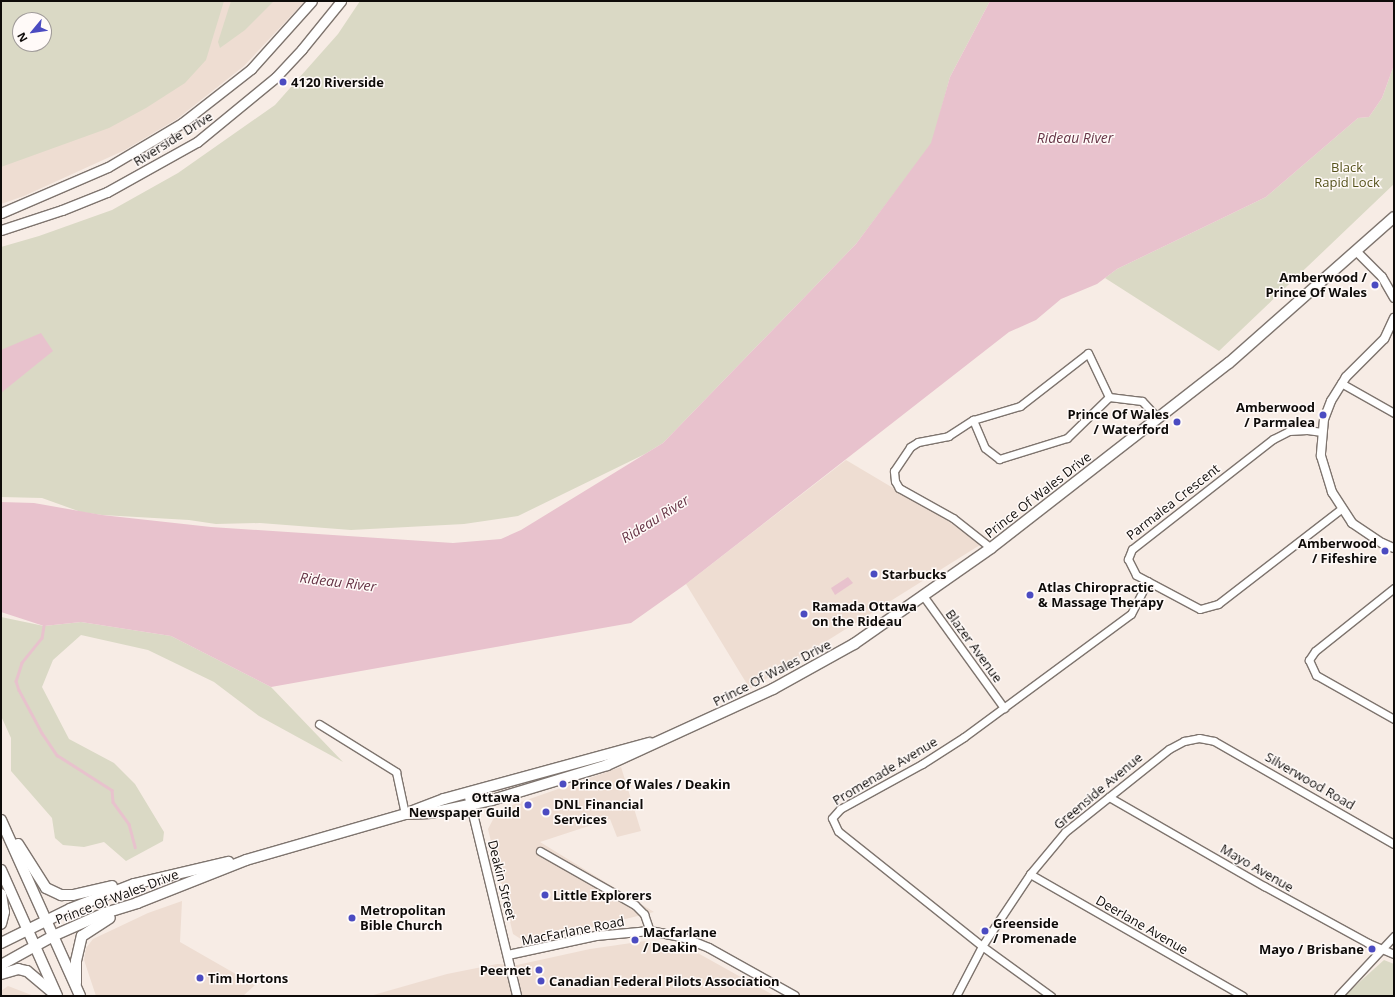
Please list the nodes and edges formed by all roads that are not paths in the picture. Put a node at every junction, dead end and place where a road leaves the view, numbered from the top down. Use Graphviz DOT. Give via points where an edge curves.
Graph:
graph roads {
  1 [pos="312,1"];
  2 [pos="341,1"];
  3 [pos="1,213"];
  4 [pos="1394,217"];
  5 [pos="1,230"];
  6 [pos="1357,252"];
  7 [pos="1394,298"];
  8 [pos="1394,318"];
  9 [pos="1341,383"];
  10 [pos="1109,397"];
  11 [pos="1394,413"];
  12 [pos="1158,418"];
  13 [pos="973,420"];
  14 [pos="1322,432"];
  15 [pos="1342,508"];
  16 [pos="991,548"];
  17 [pos="1394,548"];
  18 [pos="1148,581"];
  19 [pos="1394,588"];
  20 [pos="924,597"];
  21 [pos="1004,708"];
  22 [pos="1394,719"];
  23 [pos="320,724"];
  24 [pos="662,740"];
  25 [pos="1214,741"];
  26 [pos="468,793"];
  27 [pos="1109,797"];
  28 [pos="472,804"];
  29 [pos="405,814"];
  30 [pos="1,816"];
  31 [pos="1,820"];
  32 [pos="1394,844"];
  33 [pos="540,851"];
  34 [pos="246,860"];
  35 [pos="1,870"];
  36 [pos="1030,874"];
  37 [pos="157,877"];
  38 [pos="134,884"];
  39 [pos="1,894"];
  40 [pos="152,898"];
  41 [pos="137,904"];
  42 [pos="45,920"];
  43 [pos="1,924"];
  44 [pos="26,929"];
  45 [pos="650,931"];
  46 [pos="53,936"];
  47 [pos="1394,936"];
  48 [pos="1,943"];
  49 [pos="34,946"];
  50 [pos="982,946"];
  51 [pos="1381,949"];
  52 [pos="1394,954"];
  53 [pos="508,955"];
  54 [pos="1,965"];
  55 [pos="1,974"];
  56 [pos="78,992"];
  57 [pos="57,996"];
  58 [pos="517,996"];
  59 [pos="795,996"];
  60 [pos="956,996"];
  61 [pos="1051,996"];
  62 [pos="1243,996"];
  63 [pos="1338,996"];
  1 -- 3 [label="main road, Riverside Drive" via="250,69 182,123 108,167"];
  2 -- 5 [label="main road, Riverside Drive" via="276,77 197,142 102,194"];
  4 -- 6 [label="main road, Prince Of Wales Drive"];
  6 -- 7 [label="street" via="1382,277"];
  6 -- 12 [label="main road, Prince Of Wales Drive" via="1229,363"];
  8 -- 9 [label="street" via="1384,339"];
  9 -- 11 [label="street"];
  9 -- 14 [label="street" via="1331,401"];
  10 -- 12 [label="street" via="1142,401"];
  10 -- 13 [label="street" via="1067,438 1002,459 988,451"];
  10 -- 13 [label="street" via="1088,353 1020,406"];
  12 -- 16 [label="main road, Prince Of Wales Drive"];
  13 -- 16 [label="street" via="948,436 913,444 893,476 906,493 952,518"];
  14 -- 15 [label="street" via="1321,456 1325,475"];
  14 -- 18 [label="street, Parmalea Crescent" via="1289,431 1273,439 1132,549 1128,559 1136,575"];
  15 -- 17 [label="street" via="1352,523"];
  15 -- 18 [label="street, Parmalea Crescent" via="1218,604 1200,609"];
  16 -- 20 [label="main road, Prince Of Wales Drive"];
  18 -- 21 [label="street, Promenade Avenue" via="1130,614"];
  19 -- 22 [label="street" via="1315,651 1309,660 1316,675"];
  20 -- 21 [label="street, Blazer Avenue"];
  20 -- 24 [label="main road, Prince Of Wales Drive" via="814,668 724,713"];
  21 -- 50 [label="street, Promenade Avenue" via="922,764 840,809 832,818 838,831"];
  23 -- 29 [label="street" via="396,772"];
  24 -- 26 [label="main road, Prince Of Wales Drive" via="603,754"];
  24 -- 28 [label="main road, Prince Of Wales Drive" via="607,765"];
  25 -- 27 [label="street, Greenside Avenue" via="1199,738 1169,748"];
  25 -- 32 [label="street, Silverwood Road"];
  26 -- 28 [label="street, Deakin Street"];
  26 -- 29 [label="main road, Prince Of Wales Drive"];
  27 -- 36 [label="street, Greenside Avenue" via="1065,832"];
  27 -- 51 [label="street, Mayo Avenue"];
  28 -- 29 [label="main road, Prince Of Wales Drive" via="431,813"];
  28 -- 53 [label="street, Deakin Street"];
  29 -- 34 [label="main road, Prince Of Wales Drive"];
  30 -- 38 [label="main road" via="46,888 61,895 73,895 117,885"];
  31 -- 42 [label="main road"];
  33 -- 45 [label="street" via="635,905 644,914"];
  34 -- 37 [label="main road, Prince Of Wales Drive"];
  34 -- 40 [label="main road, Prince Of Wales Drive"];
  35 -- 44 [label="main road"];
  36 -- 50 [label="street, Greenside Avenue"];
  36 -- 62 [label="street, Deerlane Avenue"];
  37 -- 38 [label="main road, Prince Of Wales Drive"];
  37 -- 40 [label="main road" via="150,887"];
  38 -- 42 [label="main road, Prince Of Wales Drive"];
  39 -- 43 [label="main road" via="4,912"];
  40 -- 41 [label="main road, Prince Of Wales Drive"];
  41 -- 46 [label="main road, Prince Of Wales Drive" via="105,913"];
  41 -- 56 [label="main road" via="82,936 76,960"];
  42 -- 44 [label="main road, Prince Of Wales Drive"];
  42 -- 46 [label="main road"];
  44 -- 48 [label="main road, Prince Of Wales Drive"];
  44 -- 49 [label="main road"];
  45 -- 53 [label="street, MacFarlane Road" via="596,936"];
  45 -- 59 [label="street, MacFarlane Road" via="682,937 709,948"];
  46 -- 49 [label="main road, Prince Of Wales Drive"];
  46 -- 56 [label="main road"];
  47 -- 51 [label="street"];
  49 -- 54 [label="main road, Prince Of Wales Drive"];
  49 -- 57 [label="main road"];
  50 -- 60 [label="street, Greenside Avenue"];
  50 -- 61 [label="street, Promenade Avenue"];
  51 -- 52 [label="street, Mayo Avenue"];
  51 -- 63 [label="street"];
  53 -- 58 [label="street, Deakin Street"];
  55 -- 57 [label="main road" via="18,969 27,971"];
}
